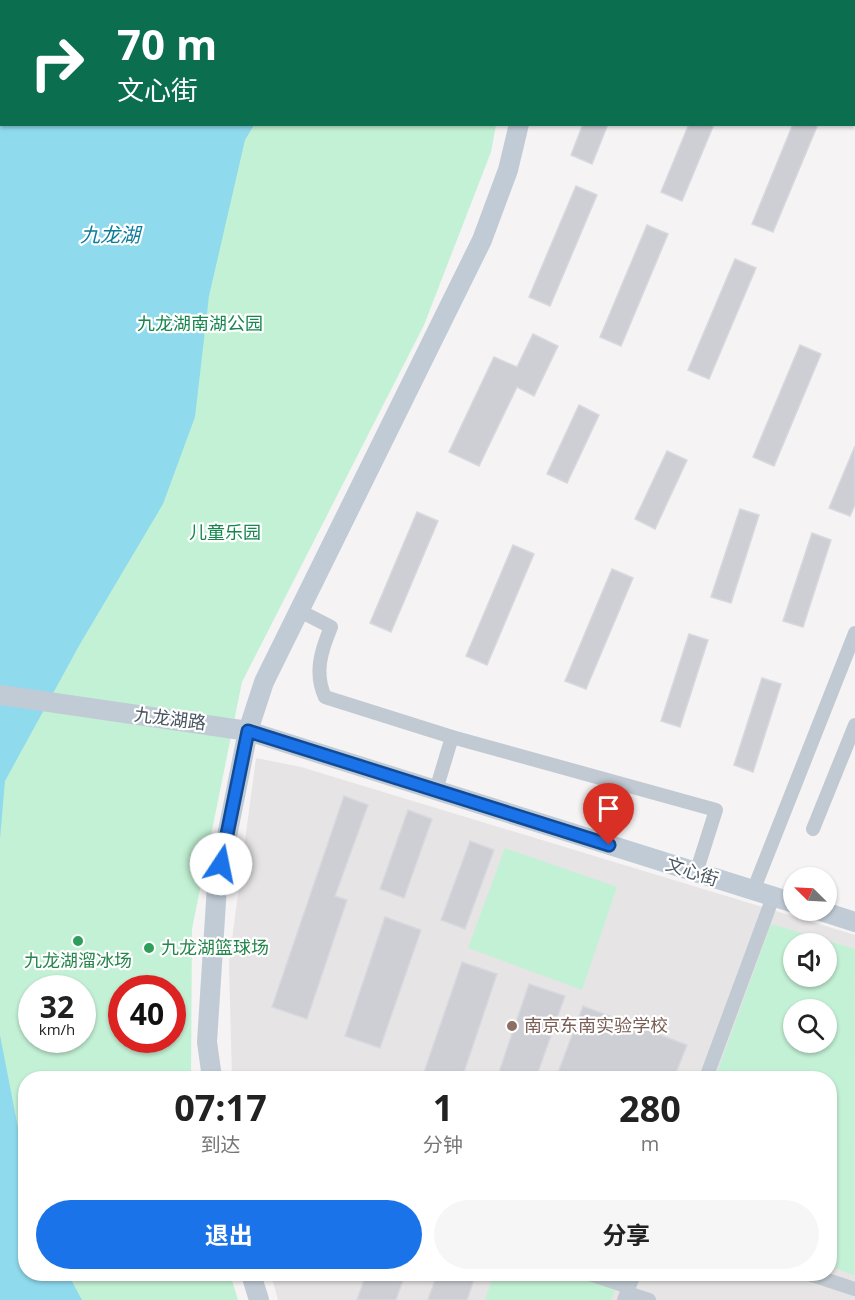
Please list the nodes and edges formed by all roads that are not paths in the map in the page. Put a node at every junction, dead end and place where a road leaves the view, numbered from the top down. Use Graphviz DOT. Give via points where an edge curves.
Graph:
graph roads {
  1 [pos="519,126"];
  2 [pos="298,610"];
  3 [pos="855,633"];
  4 [pos="0,695"];
  5 [pos="855,725"];
  6 [pos="248,731"];
  7 [pos="452,737"];
  8 [pos="436,790"];
  9 [pos="813,830"];
  10 [pos="696,873"];
  11 [pos="753,891"];
  12 [pos="773,897"];
  13 [pos="783,900"];
  14 [pos="837,916"];
  15 [pos="855,922"];
  16 [pos="211,1071"];
  17 [pos="709,1071"];
  18 [pos="253,1281"];
  19 [pos="610,1281"];
  20 [pos="830,1281"];
  21 [pos="629,1288"];
  22 [pos="855,1289"];
  23 [pos="260,1300"];
  24 [pos="649,1300"];
  1 -- 2 [label="street" via="508,170 482,240"];
  2 -- 6 [label="street" via="264,681"];
  2 -- 7 [label="street" via="331,627 319,665 318,682 325,697"];
  3 -- 11 [label="street"];
  4 -- 6 [label="street, 九龙湖路"];
  5 -- 9 [label="street"];
  6 -- 8 [label="street, 文心街"];
  6 -- 16 [label="street" via="217,886 207,1042"];
  7 -- 8 [label="street"];
  7 -- 10 [label="street" via="716,810"];
  8 -- 10 [label="street, 文心街"];
  10 -- 11 [label="street, 文心街"];
  11 -- 12 [label="street, 文心街"];
  12 -- 13 [label="street, 文心街"];
  12 -- 17 [label="street"];
  14 -- 15 [label="street"];
  18 -- 23 [label="street"];
  19 -- 21 [label="street"];
  20 -- 22 [label="street"];
  21 -- 24 [label="street"];
}
